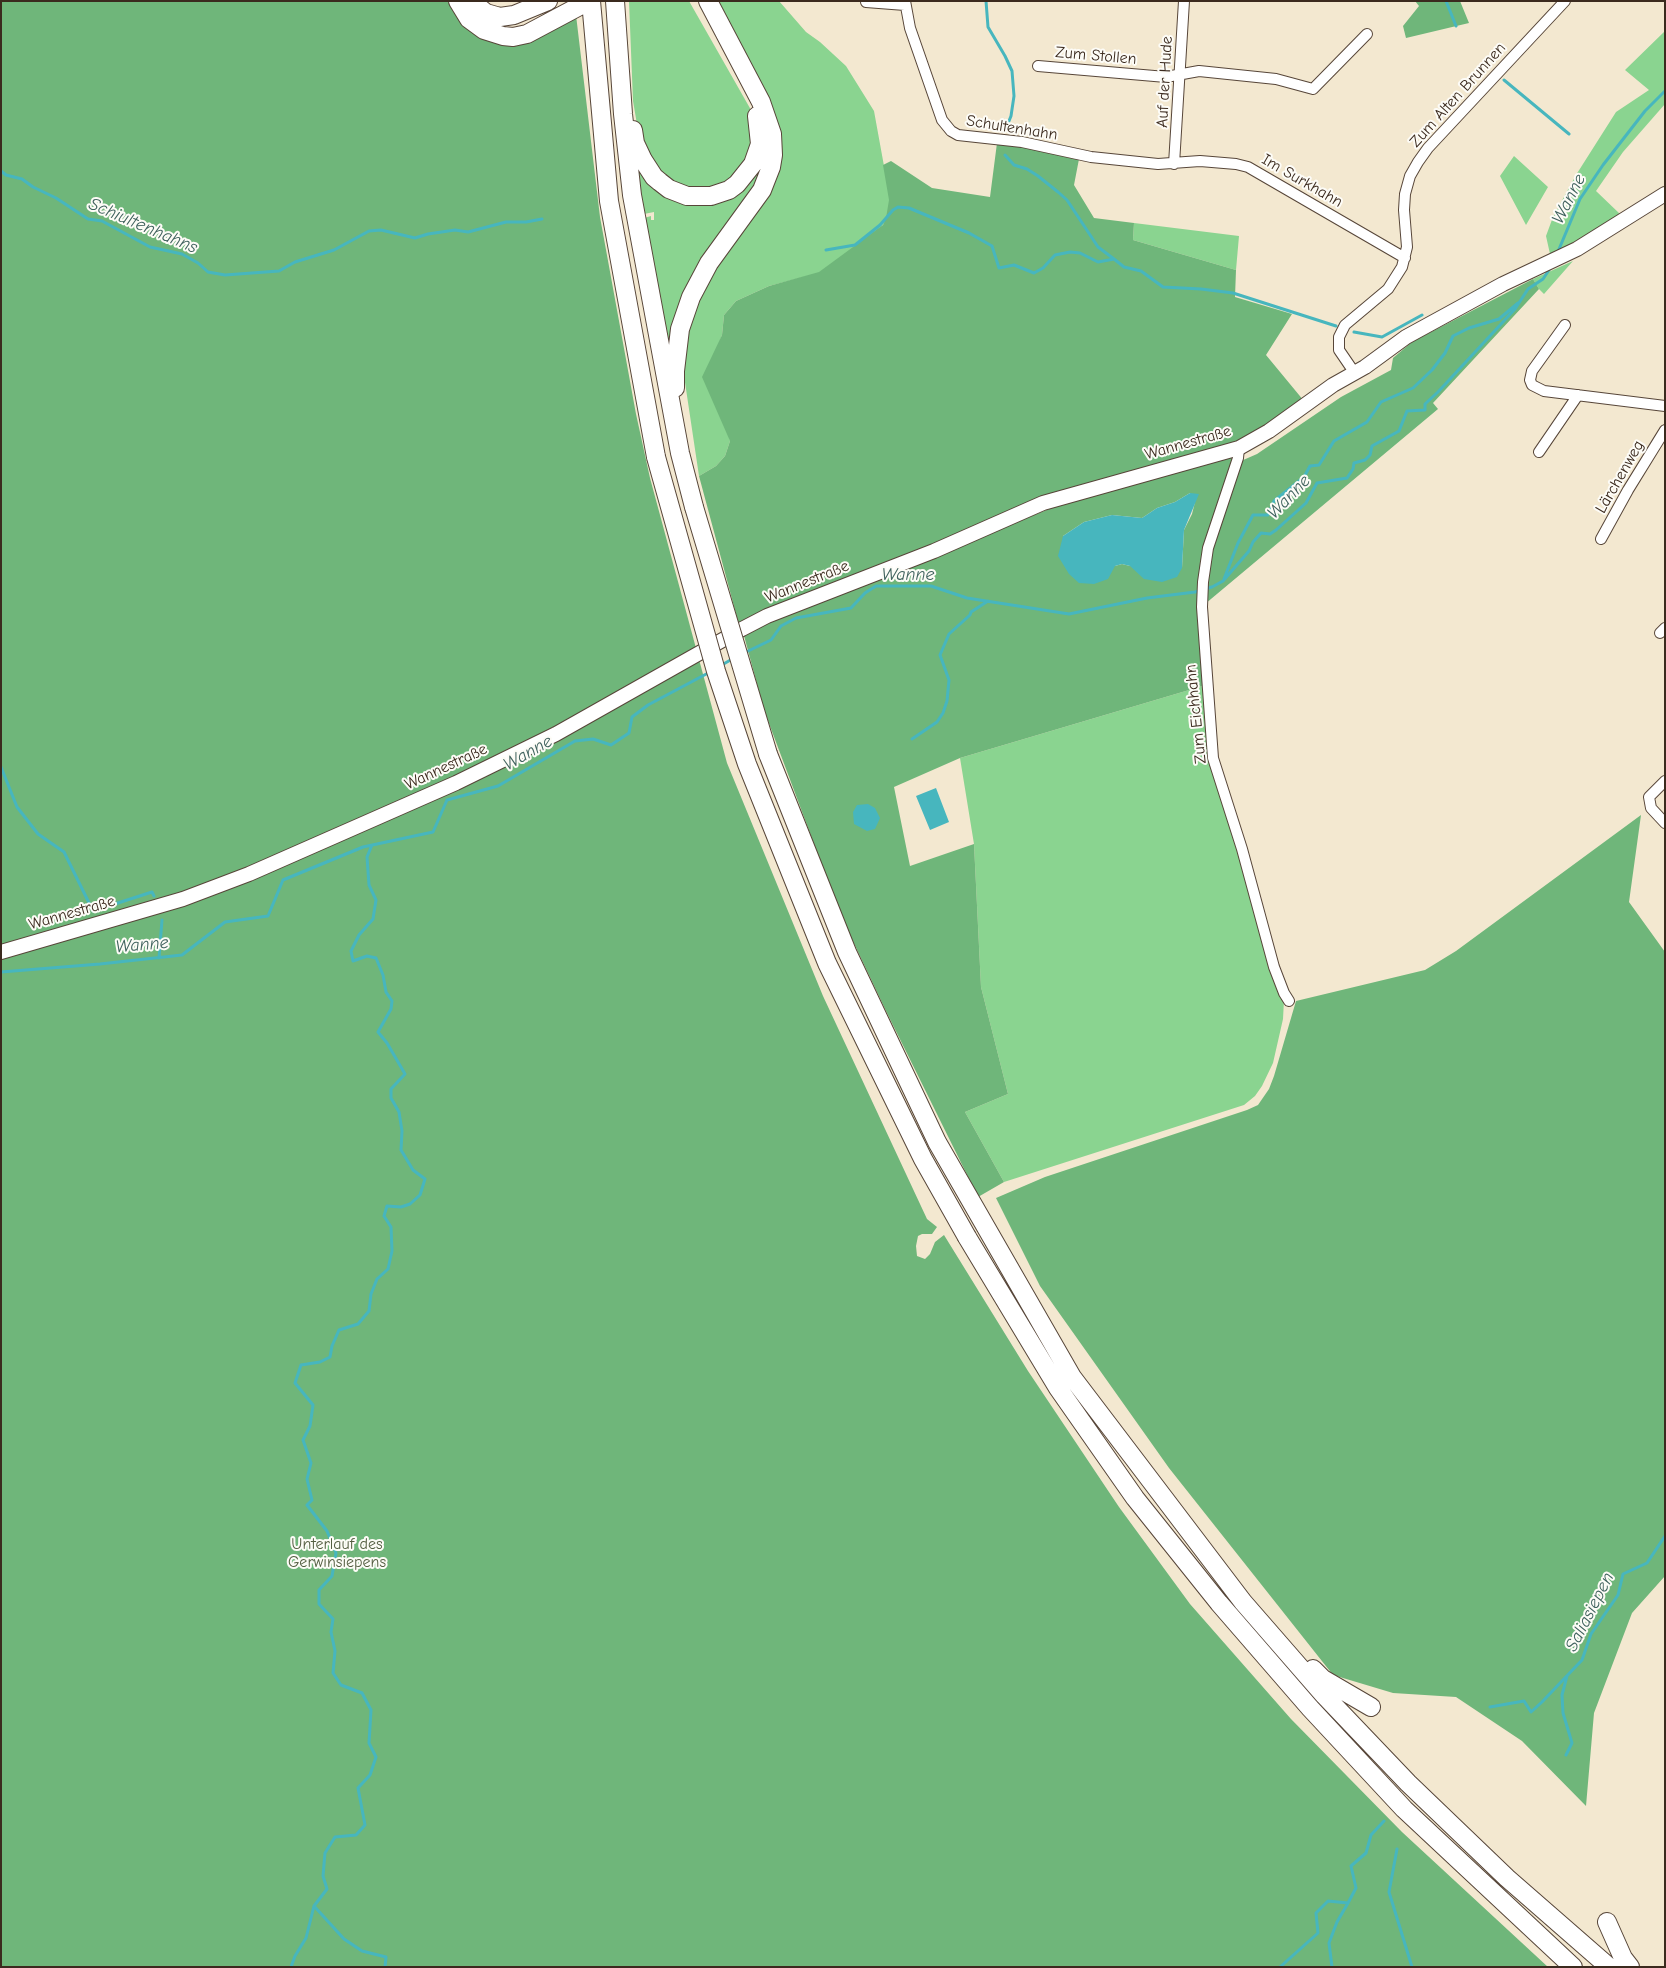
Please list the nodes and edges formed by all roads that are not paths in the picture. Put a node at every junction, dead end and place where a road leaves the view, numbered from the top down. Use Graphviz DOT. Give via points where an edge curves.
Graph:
graph roads {
  1 [pos="458,1"];
  2 [pos="471,1"];
  3 [pos="548,1"];
  4 [pos="590,1"];
  5 [pos="698,1"];
  6 [pos="708,1"];
  7 [pos="1184,1"];
  8 [pos="1565,1"];
  9 [pos="866,2"];
  10 [pos="905,3"];
  11 [pos="615,9"];
  12 [pos="1367,34"];
  13 [pos="618,46"];
  14 [pos="1038,66"];
  15 [pos="1181,75"];
  16 [pos="1174,164"];
  17 [pos="1665,194"];
  18 [pos="1405,258"];
  19 [pos="1565,325"];
  20 [pos="1354,372"];
  21 [pos="1578,395"];
  22 [pos="1665,406"];
  23 [pos="1665,430"];
  24 [pos="1239,448"];
  25 [pos="679,451"];
  26 [pos="1539,452"];
  27 [pos="1601,539"];
  28 [pos="1665,781"];
  29 [pos="1665,823"];
  30 [pos="1,952"];
  31 [pos="1289,1001"];
  32 [pos="1243,1602"];
  33 [pos="1371,1707"];
  34 [pos="1607,1922"];
  35 [pos="1574,1967"];
  36 [pos="1609,1967"];
  37 [pos="1630,1967"];
  1 -- 4 [label="highway" via="470,19 484,30 513,37 527,34"];
  2 -- 3 [label="highway" via="486,13 500,17 514,15"];
  4 -- 35 [label="highway, bridge" via="610,201 656,457 716,671 747,764 827,963 923,1159 1058,1388 1135,1498 1310,1708 1404,1809"];
  5 -- 13 [label="highway" via="758,121 760,144 753,164 743,179 729,190 711,196 687,196 669,189 654,177 635,143"];
  6 -- 25 [label="highway" via="761,102 772,134 772,155 762,190 709,263 684,317 675,371"];
  7 -- 15 [label="street, Auf der Hude"];
  8 -- 18 [label="street, Zum Alten Brunnen" via="1418,162 1405,194"];
  9 -- 10 [label="street, Schultenhahn"];
  10 -- 16 [label="street, Schultenhahn" via="910,28 942,120 951,131 964,136 1022,142 1091,157"];
  11 -- 13 [label="highway"];
  12 -- 15 [label="street, Zum Stollen" via="1313,89 1276,79 1199,71"];
  13 -- 25 [label="highway" via="632,195"];
  14 -- 15 [label="street, Zum Stollen"];
  15 -- 16 [label="street, Auf der Hude"];
  16 -- 18 [label="street, Im Surkhahn" via="1200,161 1248,167"];
  17 -- 20 [label="street, Wannestraße" via="1577,250 1503,284 1406,337"];
  18 -- 20 [label="street, Zum Alten Brunnen" via="1391,285 1340,333 1339,350"];
  19 -- 21 [label="street" via="1532,371 1530,380 1539,390"];
  20 -- 24 [label="street, Wannestraße"];
  21 -- 22 [label="street"];
  21 -- 26 [label="street"];
  23 -- 27 [label="street, Lärchenweg"];
  24 -- 30 [label="street, Wannestraße" via="1043,503 934,551 767,616 556,734 464,779 249,874 183,899"];
  24 -- 31 [label="street, Zum Eichhahn" via="1208,548 1202,582 1213,758 1274,967"];
  25 -- 32 [label="highway, bridge" via="736,654 768,754 846,952 938,1142 1072,1377"];
  28 -- 29 [label="street" via="1649,797 1651,808"];
  32 -- 33 [label="highway" via="1323,1680"];
  32 -- 36 [label="highway" via="1324,1695 1408,1783 1508,1878"];
  34 -- 37 [label="highway"];
}
